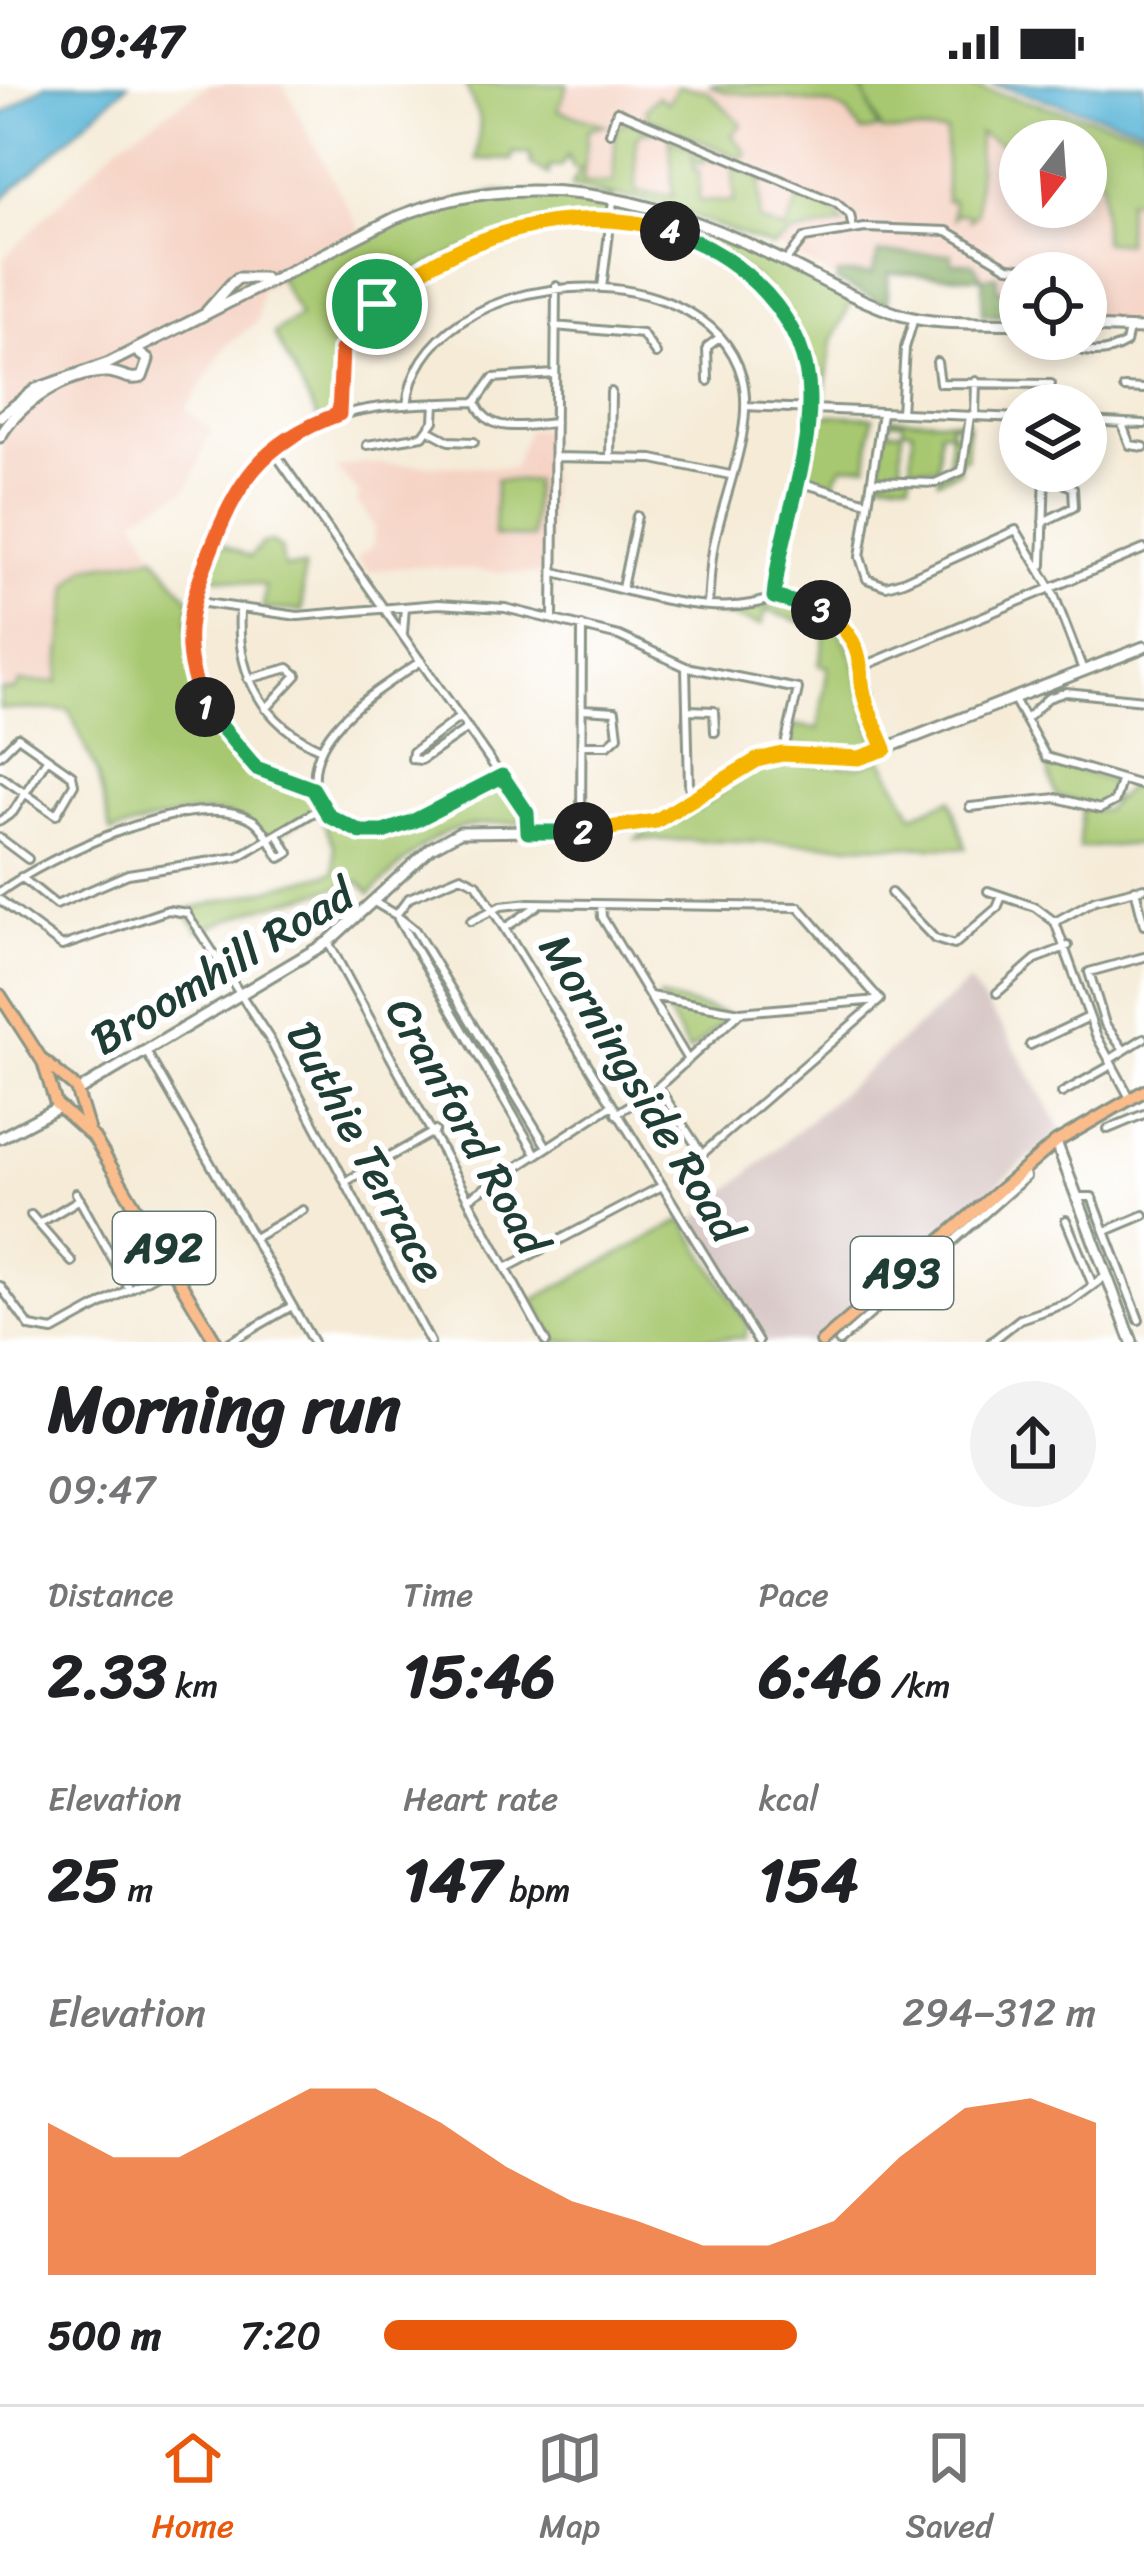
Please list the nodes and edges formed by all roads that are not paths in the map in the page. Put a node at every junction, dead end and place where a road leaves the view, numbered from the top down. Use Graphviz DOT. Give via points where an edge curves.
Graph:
graph roads {
  1 [pos="610,133"];
  2 [pos="613,198"];
  3 [pos="610,220"];
  4 [pos="854,229"];
  5 [pos="785,262"];
  6 [pos="999,262"];
  7 [pos="231,284"];
  8 [pos="249,284"];
  9 [pos="556,286"];
  10 [pos="602,287"];
  11 [pos="240,299"];
  12 [pos="205,313"];
  13 [pos="914,318"];
  14 [pos="999,323"];
  15 [pos="555,326"];
  16 [pos="1107,327"];
  17 [pos="1129,328"];
  18 [pos="1144,329"];
  19 [pos="165,334"];
  20 [pos="719,338"];
  21 [pos="128,351"];
  22 [pos="1107,352"];
  23 [pos="656,354"];
  24 [pos="148,360"];
  25 [pos="938,362"];
  26 [pos="1032,368"];
  27 [pos="555,374"];
  28 [pos="124,377"];
  29 [pos="708,381"];
  30 [pos="976,381"];
  31 [pos="1034,383"];
  32 [pos="1051,384"];
  33 [pos="1124,388"];
  34 [pos="1144,388"];
  35 [pos="611,392"];
  36 [pos="476,402"];
  37 [pos="435,403"];
  38 [pos="407,405"];
  39 [pos="745,406"];
  40 [pos="808,409"];
  41 [pos="882,413"];
  42 [pos="901,413"];
  43 [pos="339,414"];
  44 [pos="972,416"];
  45 [pos="0,417"];
  46 [pos="999,417"];
  47 [pos="555,423"];
  48 [pos="1107,423"];
  49 [pos="1122,423"];
  50 [pos="1144,424"];
  51 [pos="389,428"];
  52 [pos="460,430"];
  53 [pos="430,431"];
  54 [pos="0,437"];
  55 [pos="390,440"];
  56 [pos="460,441"];
  57 [pos="473,442"];
  58 [pos="368,445"];
  59 [pos="1144,447"];
  60 [pos="272,449"];
  61 [pos="555,458"];
  62 [pos="610,458"];
  63 [pos="730,475"];
  64 [pos="796,481"];
  65 [pos="872,481"];
  66 [pos="1044,492"];
  67 [pos="1072,492"];
  68 [pos="868,502"];
  69 [pos="638,516"];
  70 [pos="1043,522"];
  71 [pos="1144,549"];
  72 [pos="1042,569"];
  73 [pos="554,572"];
  74 [pos="622,588"];
  75 [pos="1052,590"];
  76 [pos="774,597"];
  77 [pos="191,601"];
  78 [pos="708,604"];
  79 [pos="405,607"];
  80 [pos="386,610"];
  81 [pos="240,612"];
  82 [pos="553,617"];
  83 [pos="582,625"];
  84 [pos="402,633"];
  85 [pos="1144,647"];
  86 [pos="422,661"];
  87 [pos="864,666"];
  88 [pos="686,667"];
  89 [pos="1083,670"];
  90 [pos="1065,677"];
  91 [pos="248,680"];
  92 [pos="1069,692"];
  93 [pos="1013,696"];
  94 [pos="1144,700"];
  95 [pos="266,709"];
  96 [pos="582,709"];
  97 [pos="688,710"];
  98 [pos="460,717"];
  99 [pos="1024,719"];
  100 [pos="468,728"];
  101 [pos="715,732"];
  102 [pos="582,745"];
  103 [pos="321,749"];
  104 [pos="885,749"];
  105 [pos="782,754"];
  106 [pos="0,755"];
  107 [pos="47,759"];
  108 [pos="0,776"];
  109 [pos="502,776"];
  110 [pos="1121,782"];
  111 [pos="1144,786"];
  112 [pos="313,789"];
  113 [pos="25,794"];
  114 [pos="695,798"];
  115 [pos="970,807"];
  116 [pos="321,808"];
  117 [pos="0,821"];
  118 [pos="528,832"];
  119 [pos="581,832"];
  120 [pos="0,838"];
  121 [pos="273,838"];
  122 [pos="28,859"];
  123 [pos="21,876"];
  124 [pos="461,876"];
  125 [pos="1139,889"];
  126 [pos="988,891"];
  127 [pos="891,893"];
  128 [pos="0,896"];
  129 [pos="1002,896"];
  130 [pos="374,902"];
  131 [pos="540,904"];
  132 [pos="601,905"];
  133 [pos="493,909"];
  134 [pos="187,913"];
  135 [pos="396,915"];
  136 [pos="471,921"];
  137 [pos="1055,922"];
  138 [pos="1144,925"];
  139 [pos="505,928"];
  140 [pos="199,931"];
  141 [pos="328,942"];
  142 [pos="1068,946"];
  143 [pos="1144,957"];
  144 [pos="449,987"];
  145 [pos="439,993"];
  146 [pos="997,993"];
  147 [pos="243,994"];
  148 [pos="0,995"];
  149 [pos="650,996"];
  150 [pos="880,1000"];
  151 [pos="740,1012"];
  152 [pos="1089,1017"];
  153 [pos="1144,1038"];
  154 [pos="1030,1045"];
  155 [pos="1123,1049"];
  156 [pos="147,1053"];
  157 [pos="688,1060"];
  158 [pos="495,1061"];
  159 [pos="1110,1062"];
  160 [pos="484,1068"];
  161 [pos="658,1088"];
  162 [pos="1066,1088"];
  163 [pos="1144,1091"];
  164 [pos="1130,1098"];
  165 [pos="63,1099"];
  166 [pos="614,1110"];
  167 [pos="1144,1114"];
  168 [pos="1108,1129"];
  169 [pos="434,1131"];
  170 [pos="0,1138"];
  171 [pos="1056,1142"];
  172 [pos="547,1147"];
  173 [pos="536,1154"];
  174 [pos="1024,1168"];
  175 [pos="344,1182"];
  176 [pos="662,1186"];
  177 [pos="471,1197"];
  178 [pos="1076,1197"];
  179 [pos="303,1210"];
  180 [pos="31,1215"];
  181 [pos="1144,1215"];
  182 [pos="1066,1220"];
  183 [pos="40,1223"];
  184 [pos="1106,1231"];
  185 [pos="254,1238"];
  186 [pos="72,1262"];
  187 [pos="174,1264"];
  188 [pos="508,1268"];
  189 [pos="1106,1275"];
  190 [pos="1091,1283"];
  191 [pos="0,1286"];
  192 [pos="128,1287"];
  193 [pos="292,1306"];
  194 [pos="1142,1319"];
  195 [pos="1127,1337"];
  196 [pos="216,1342"];
  197 [pos="230,1342"];
  198 [pos="313,1342"];
  199 [pos="430,1342"];
  200 [pos="546,1342"];
  201 [pos="758,1342"];
  202 [pos="822,1342"];
  203 [pos="839,1342"];
  204 [pos="991,1342"];
  1 -- 4 [label="street" via="617,111 836,203"];
  2 -- 3 [label="street"];
  2 -- 5 [label="street" via="683,216"];
  2 -- 8 [label="street" via="530,188 442,202"];
  3 -- 10 [label="street"];
  3 -- 40 [label="street" via="680,235 759,285 800,348"];
  3 -- 43 [label="street" via="501,233 401,284 346,341"];
  4 -- 5 [label="street" via="799,240"];
  4 -- 6 [label="street" via="947,231"];
  5 -- 13 [label="street"];
  7 -- 8 [label="street"];
  7 -- 11 [label="street"];
  7 -- 12 [label="street"];
  8 -- 11 [label="street"];
  9 -- 10 [label="street"];
  9 -- 15 [label="street"];
  9 -- 38 [label="street" via="449,330 419,364"];
  10 -- 20 [label="street" via="675,308"];
  11 -- 12 [label="street"];
  12 -- 19 [label="street"];
  13 -- 14 [label="street"];
  13 -- 42 [label="street"];
  15 -- 23 [label="street" via="642,334"];
  15 -- 27 [label="street"];
  16 -- 17 [label="street"];
  17 -- 18 [label="street"];
  17 -- 22 [label="street" via="1126,343"];
  19 -- 21 [label="street"];
  19 -- 24 [label="street"];
  20 -- 29 [label="street" via="707,347"];
  20 -- 39 [label="street" via="737,364"];
  21 -- 24 [label="street"];
  21 -- 28 [label="street" via="118,365"];
  21 -- 45 [label="street" via="36,389"];
  24 -- 28 [label="street" via="142,377"];
  25 -- 30 [label="street" via="940,383"];
  26 -- 31 [label="street"];
  27 -- 36 [label="street" via="493,378"];
  27 -- 47 [label="street"];
  28 -- 54 [label="street" via="102,372 49,391 17,412"];
  30 -- 31 [label="street"];
  30 -- 44 [label="street"];
  31 -- 32 [label="street"];
  33 -- 34 [label="street"];
  35 -- 62 [label="street"];
  36 -- 37 [label="street"];
  36 -- 47 [label="street" via="495,424"];
  37 -- 38 [label="street"];
  37 -- 53 [label="street"];
  38 -- 43 [label="street"];
  39 -- 40 [label="street"];
  39 -- 63 [label="street"];
  40 -- 41 [label="street"];
  40 -- 64 [label="street"];
  41 -- 42 [label="street"];
  41 -- 65 [label="street"];
  42 -- 44 [label="street"];
  43 -- 60 [label="street"];
  44 -- 46 [label="street"];
  44 -- 65 [label="street" via="962,472 935,484"];
  47 -- 61 [label="street"];
  48 -- 49 [label="street"];
  49 -- 50 [label="street"];
  49 -- 59 [label="street" via="1130,445"];
  51 -- 55 [label="street"];
  52 -- 56 [label="street"];
  53 -- 55 [label="street"];
  53 -- 56 [label="street"];
  55 -- 58 [label="street"];
  56 -- 57 [label="street"];
  60 -- 77 [label="street" via="236,489"];
  60 -- 80 [label="street"];
  61 -- 62 [label="street"];
  61 -- 73 [label="street"];
  62 -- 63 [label="street"];
  63 -- 78 [label="street"];
  64 -- 68 [label="street"];
  64 -- 76 [label="street"];
  65 -- 68 [label="street"];
  66 -- 70 [label="street"];
  67 -- 70 [label="street" via="1074,507"];
  68 -- 72 [label="street" via="860,557 872,582 903,580 1016,530"];
  69 -- 74 [label="street"];
  70 -- 72 [label="street"];
  71 -- 75 [label="street"];
  72 -- 75 [label="street"];
  73 -- 74 [label="street"];
  73 -- 82 [label="street"];
  74 -- 78 [label="street"];
  75 -- 87 [label="street"];
  75 -- 89 [label="street"];
  76 -- 78 [label="street" via="757,605"];
  76 -- 87 [label="street" via="830,615"];
  77 -- 81 [label="street"];
  77 -- 112 [label="street" via="187,651 210,718 256,768"];
  79 -- 80 [label="street"];
  79 -- 82 [label="street" via="473,605"];
  79 -- 84 [label="street"];
  80 -- 81 [label="street"];
  80 -- 84 [label="street"];
  81 -- 91 [label="street"];
  82 -- 83 [label="street"];
  83 -- 88 [label="street"];
  83 -- 96 [label="street"];
  84 -- 86 [label="street"];
  85 -- 89 [label="street"];
  86 -- 98 [label="street"];
  86 -- 103 [label="street" via="356,706"];
  87 -- 104 [label="street"];
  88 -- 97 [label="street"];
  88 -- 105 [label="street" via="798,688"];
  89 -- 90 [label="street"];
  90 -- 92 [label="street"];
  90 -- 93 [label="street"];
  91 -- 95 [label="street"];
  91 -- 95 [label="street" via="289,668 297,675"];
  92 -- 94 [label="street"];
  92 -- 99 [label="street"];
  93 -- 99 [label="street"];
  93 -- 104 [label="street"];
  95 -- 103 [label="street"];
  96 -- 102 [label="street"];
  96 -- 102 [label="street" via="615,711 618,736 608,745"];
  97 -- 101 [label="street" via="713,711"];
  97 -- 114 [label="street"];
  98 -- 100 [label="street"];
  98 -- 100 [label="street" via="412,759"];
  99 -- 110 [label="street" via="1046,757"];
  100 -- 109 [label="street"];
  102 -- 119 [label="street"];
  103 -- 112 [label="street"];
  104 -- 105 [label="street" via="859,758"];
  105 -- 114 [label="street" via="734,769"];
  106 -- 107 [label="street" via="16,737"];
  107 -- 113 [label="street"];
  107 -- 113 [label="street" via="72,775 72,793 56,815"];
  108 -- 113 [label="street"];
  109 -- 116 [label="street" via="383,832 348,828"];
  109 -- 118 [label="street" via="527,813"];
  110 -- 111 [label="street"];
  110 -- 115 [label="street" via="1114,801 1100,808 1057,799"];
  112 -- 116 [label="street"];
  113 -- 117 [label="street"];
  114 -- 119 [label="street" via="656,821"];
  116 -- 121 [label="street"];
  118 -- 119 [label="street"];
  118 -- 130 [label="street" via="460,832"];
  120 -- 122 [label="street"];
  121 -- 123 [label="street" via="241,815 165,819 59,853"];
  121 -- 123 [label="street" via="238,857 128,874 56,905"];
  123 -- 128 [label="street"];
  124 -- 133 [label="street, Morningside Road"];
  124 -- 135 [label="street, Broomhill Road" via="409,898"];
  125 -- 137 [label="street" via="1079,906"];
  125 -- 138 [label="street"];
  126 -- 129 [label="street"];
  127 -- 129 [label="street" via="935,939 954,945"];
  128 -- 134 [label="street" via="62,946 176,908"];
  129 -- 137 [label="street"];
  130 -- 135 [label="street, Broomhill Road"];
  130 -- 141 [label="street, Broomhill Road"];
  131 -- 132 [label="street"];
  131 -- 133 [label="street"];
  131 -- 139 [label="street"];
  132 -- 149 [label="street"];
  132 -- 150 [label="street" via="800,907"];
  133 -- 136 [label="street"];
  133 -- 139 [label="street, Morningside Road"];
  134 -- 140 [label="street"];
  135 -- 144 [label="street" via="415,930"];
  135 -- 145 [label="street"];
  137 -- 142 [label="street"];
  139 -- 166 [label="street, Morningside Road"];
  140 -- 147 [label="street, Duthie Terrace"];
  141 -- 147 [label="street, Broomhill Road"];
  141 -- 169 [label="street, Cranford Road"];
  142 -- 146 [label="street" via="1036,959"];
  142 -- 152 [label="street"];
  143 -- 155 [label="street" via="1089,972 1105,1024"];
  144 -- 145 [label="street"];
  144 -- 158 [label="street"];
  145 -- 160 [label="street"];
  147 -- 156 [label="street, Broomhill Road"];
  147 -- 175 [label="street, Duthie Terrace"];
  148 -- 165 [label="main road, A92"];
  149 -- 151 [label="street"];
  149 -- 157 [label="street"];
  150 -- 151 [label="street"];
  150 -- 161 [label="street" via="702,1154"];
  151 -- 157 [label="street"];
  152 -- 154 [label="street"];
  152 -- 159 [label="street"];
  153 -- 155 [label="street"];
  155 -- 159 [label="street"];
  156 -- 165 [label="street, Broomhill Road"];
  156 -- 185 [label="street"];
  157 -- 161 [label="street"];
  158 -- 160 [label="street"];
  158 -- 172 [label="street"];
  159 -- 162 [label="street"];
  159 -- 164 [label="street"];
  160 -- 173 [label="street"];
  161 -- 166 [label="street"];
  163 -- 164 [label="main road, A93"];
  164 -- 171 [label="main road, A93"];
  165 -- 170 [label="street, Broomhill Road"];
  165 -- 187 [label="main road, A92"];
  166 -- 172 [label="street"];
  166 -- 176 [label="street, Morningside Road"];
  167 -- 168 [label="street"];
  169 -- 175 [label="street"];
  169 -- 177 [label="street, Cranford Road"];
  171 -- 174 [label="main road, A93"];
  171 -- 178 [label="street"];
  172 -- 173 [label="street"];
  173 -- 177 [label="street"];
  174 -- 202 [label="main road, A93"];
  174 -- 203 [label="street" via="1026,1177"];
  175 -- 199 [label="street, Duthie Terrace"];
  176 -- 188 [label="street"];
  176 -- 201 [label="street, Morningside Road"];
  177 -- 188 [label="street, Cranford Road"];
  178 -- 184 [label="street" via="1090,1195"];
  178 -- 189 [label="street"];
  179 -- 185 [label="street"];
  180 -- 183 [label="street"];
  181 -- 184 [label="street"];
  182 -- 190 [label="street"];
  183 -- 186 [label="street"];
  183 -- 192 [label="street" via="78,1196"];
  184 -- 194 [label="street"];
  185 -- 193 [label="street"];
  187 -- 192 [label="street"];
  187 -- 196 [label="main road, A92"];
  188 -- 200 [label="street, Cranford Road"];
  189 -- 190 [label="street"];
  189 -- 195 [label="street"];
  190 -- 204 [label="street"];
  191 -- 192 [label="street" via="30,1328 42,1331"];
  193 -- 197 [label="street"];
  193 -- 198 [label="street"];
  194 -- 195 [label="street"];
}
